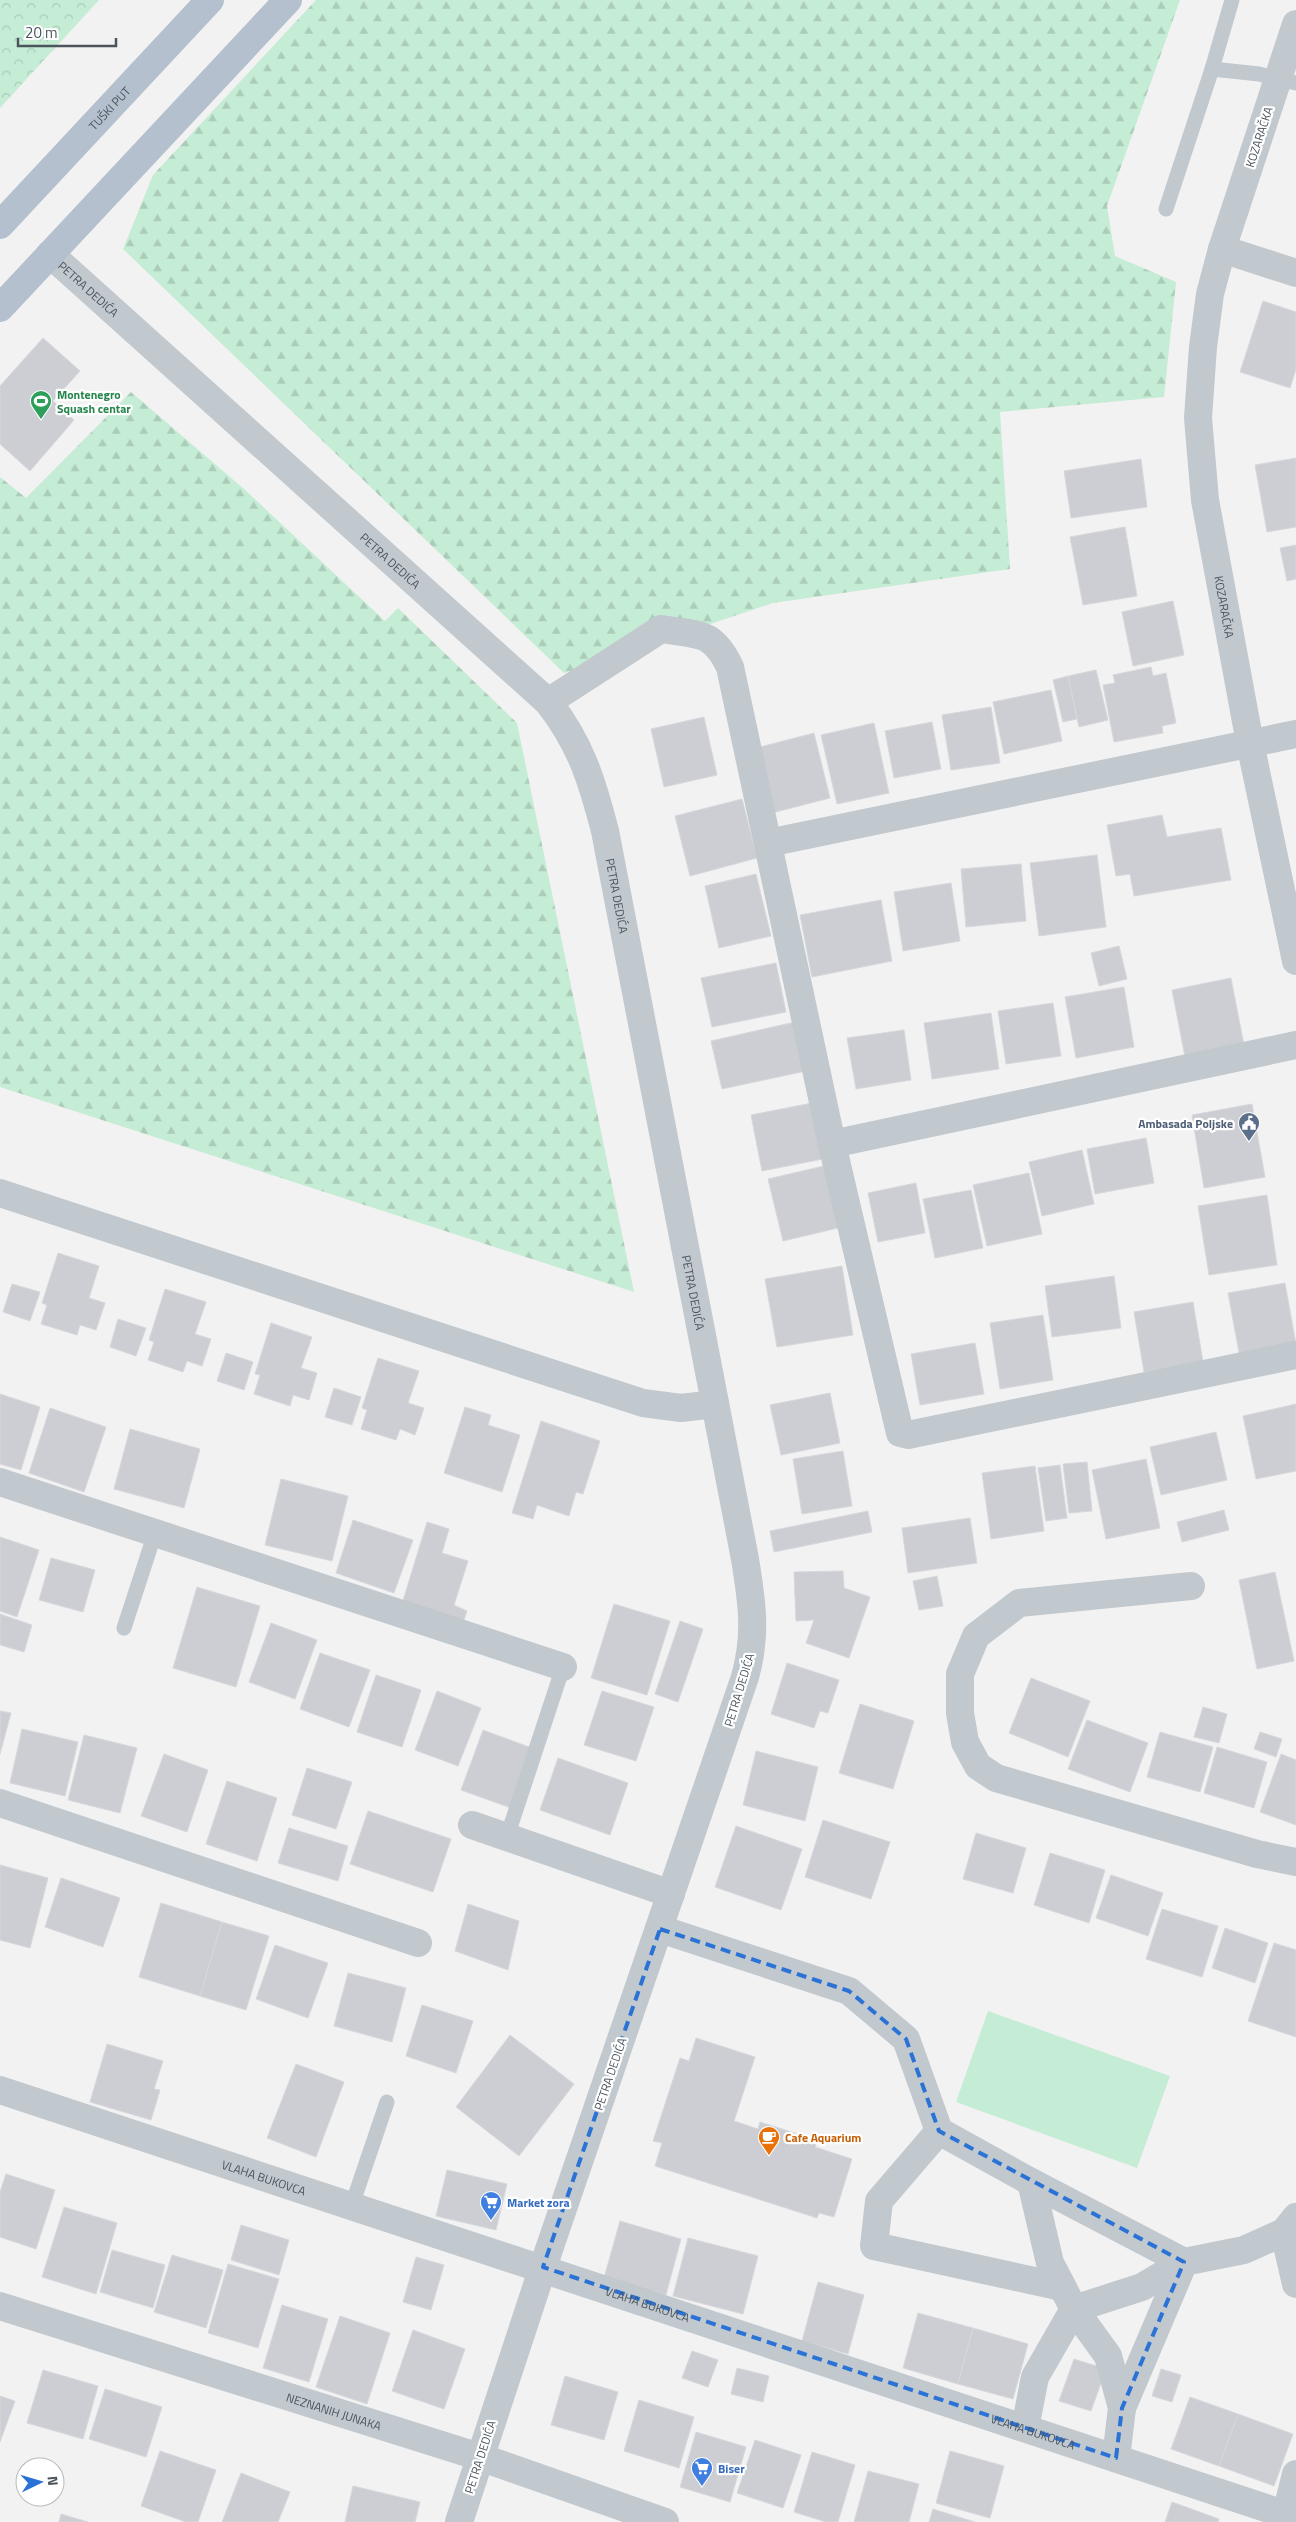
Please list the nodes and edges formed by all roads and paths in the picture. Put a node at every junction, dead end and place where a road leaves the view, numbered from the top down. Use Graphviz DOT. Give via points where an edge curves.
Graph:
graph roads {
  1 [pos="210,0"];
  2 [pos="288,0"];
  3 [pos="1232,0"];
  4 [pos="1296,24"];
  5 [pos="1212,69"];
  6 [pos="1287,80"];
  7 [pos="1166,209"];
  8 [pos="3,217"];
  9 [pos="1222,250"];
  10 [pos="50,254"];
  11 [pos="1296,273"];
  12 [pos="0,308"];
  13 [pos="548,702"];
  14 [pos="1296,734"];
  15 [pos="1250,743"];
  16 [pos="768,843"];
  17 [pos="1296,962"];
  18 [pos="1296,1044"];
  19 [pos="832,1144"];
  20 [pos="0,1193"];
  21 [pos="1296,1355"];
  22 [pos="715,1404"];
  23 [pos="0,1482"];
  24 [pos="155,1533"];
  25 [pos="1191,1586"];
  26 [pos="124,1628"];
  27 [pos="563,1667"];
  28 [pos="0,1803"];
  29 [pos="472,1825"];
  30 [pos="507,1837"];
  31 [pos="1296,1862"];
  32 [pos="671,1894"];
  33 [pos="660,1930"];
  34 [pos="418,1943"];
  35 [pos="0,2090"];
  36 [pos="387,2102"];
  37 [pos="939,2131"];
  38 [pos="1031,2182"];
  39 [pos="352,2205"];
  40 [pos="1290,2224"];
  41 [pos="1184,2262"];
  42 [pos="543,2267"];
  43 [pos="1296,2284"];
  44 [pos="1068,2298"];
  45 [pos="0,2306"];
  46 [pos="1122,2408"];
  47 [pos="1025,2428"];
  48 [pos="480,2457"];
  49 [pos="1116,2458"];
  50 [pos="1296,2474"];
  51 [pos="1291,2516"];
  52 [pos="459,2522"];
  53 [pos="665,2522"];
  1 -- 8 [label="main road, TUŠKI PUT"];
  2 -- 10 [label="main road"];
  3 -- 5 [label="lane"];
  4 -- 6 [label="street, KOZARAČKA"];
  5 -- 6 [label="lane"];
  5 -- 7 [label="lane"];
  6 -- 9 [label="street, KOZARAČKA"];
  9 -- 11 [label="street"];
  9 -- 15 [label="street, KOZARAČKA" via="1210,294 1198,418 1204,500"];
  10 -- 12 [label="main road"];
  10 -- 13 [label="street, PETRA DEDIĆA"];
  13 -- 16 [label="street" via="661,629 707,636 722,650 730,667"];
  13 -- 22 [label="street, PETRA DEDIĆA" via="582,754 592,778 605,831"];
  14 -- 15 [label="street"];
  15 -- 16 [label="street"];
  15 -- 17 [label="street, KOZARAČKA"];
  16 -- 19 [label="street"];
  18 -- 19 [label="street"];
  19 -- 21 [label="street" via="900,1433 908,1435"];
  20 -- 22 [label="street" via="643,1403 681,1408"];
  22 -- 32 [label="street, PETRA DEDIĆA" via="745,1559 754,1627 752,1654"];
  23 -- 24 [label="street"];
  24 -- 26 [label="lane"];
  24 -- 27 [label="street"];
  25 -- 31 [label="street" via="1018,1603 976,1636 960,1674 960,1713 965,1742 978,1766 996,1778 1257,1854"];
  27 -- 30 [label="lane"];
  28 -- 34 [label="street"];
  29 -- 30 [label="street"];
  30 -- 32 [label="street"];
  32 -- 33 [label="street, PETRA DEDIĆA"];
  33 -- 37 [label="street" via="849,1991 906,2039"];
  33 -- 42 [label="street, PETRA DEDIĆA"];
  35 -- 39 [label="street, VLAHA BUKOVCA"];
  36 -- 39 [label="lane"];
  37 -- 38 [label="street"];
  37 -- 44 [label="street" via="878,2201 874,2246"];
  38 -- 41 [label="street"];
  38 -- 44 [label="street" via="1050,2263"];
  39 -- 42 [label="street, VLAHA BUKOVCA"];
  40 -- 41 [label="street" via="1244,2250"];
  40 -- 43 [label="street"];
  41 -- 44 [label="street" via="1142,2287"];
  41 -- 46 [label="street"];
  42 -- 47 [label="street, VLAHA BUKOVCA"];
  42 -- 48 [label="street, PETRA DEDIĆA"];
  44 -- 46 [label="street" via="1108,2356"];
  44 -- 47 [label="street" via="1035,2376"];
  45 -- 48 [label="street, NEZNANIH JUNAKA"];
  46 -- 49 [label="street"];
  47 -- 49 [label="street, VLAHA BUKOVCA"];
  48 -- 52 [label="street, PETRA DEDIĆA"];
  48 -- 53 [label="street, NEZNANIH JUNAKA"];
  49 -- 51 [label="street, VLAHA BUKOVCA"];
  50 -- 51 [label="street"];
}
